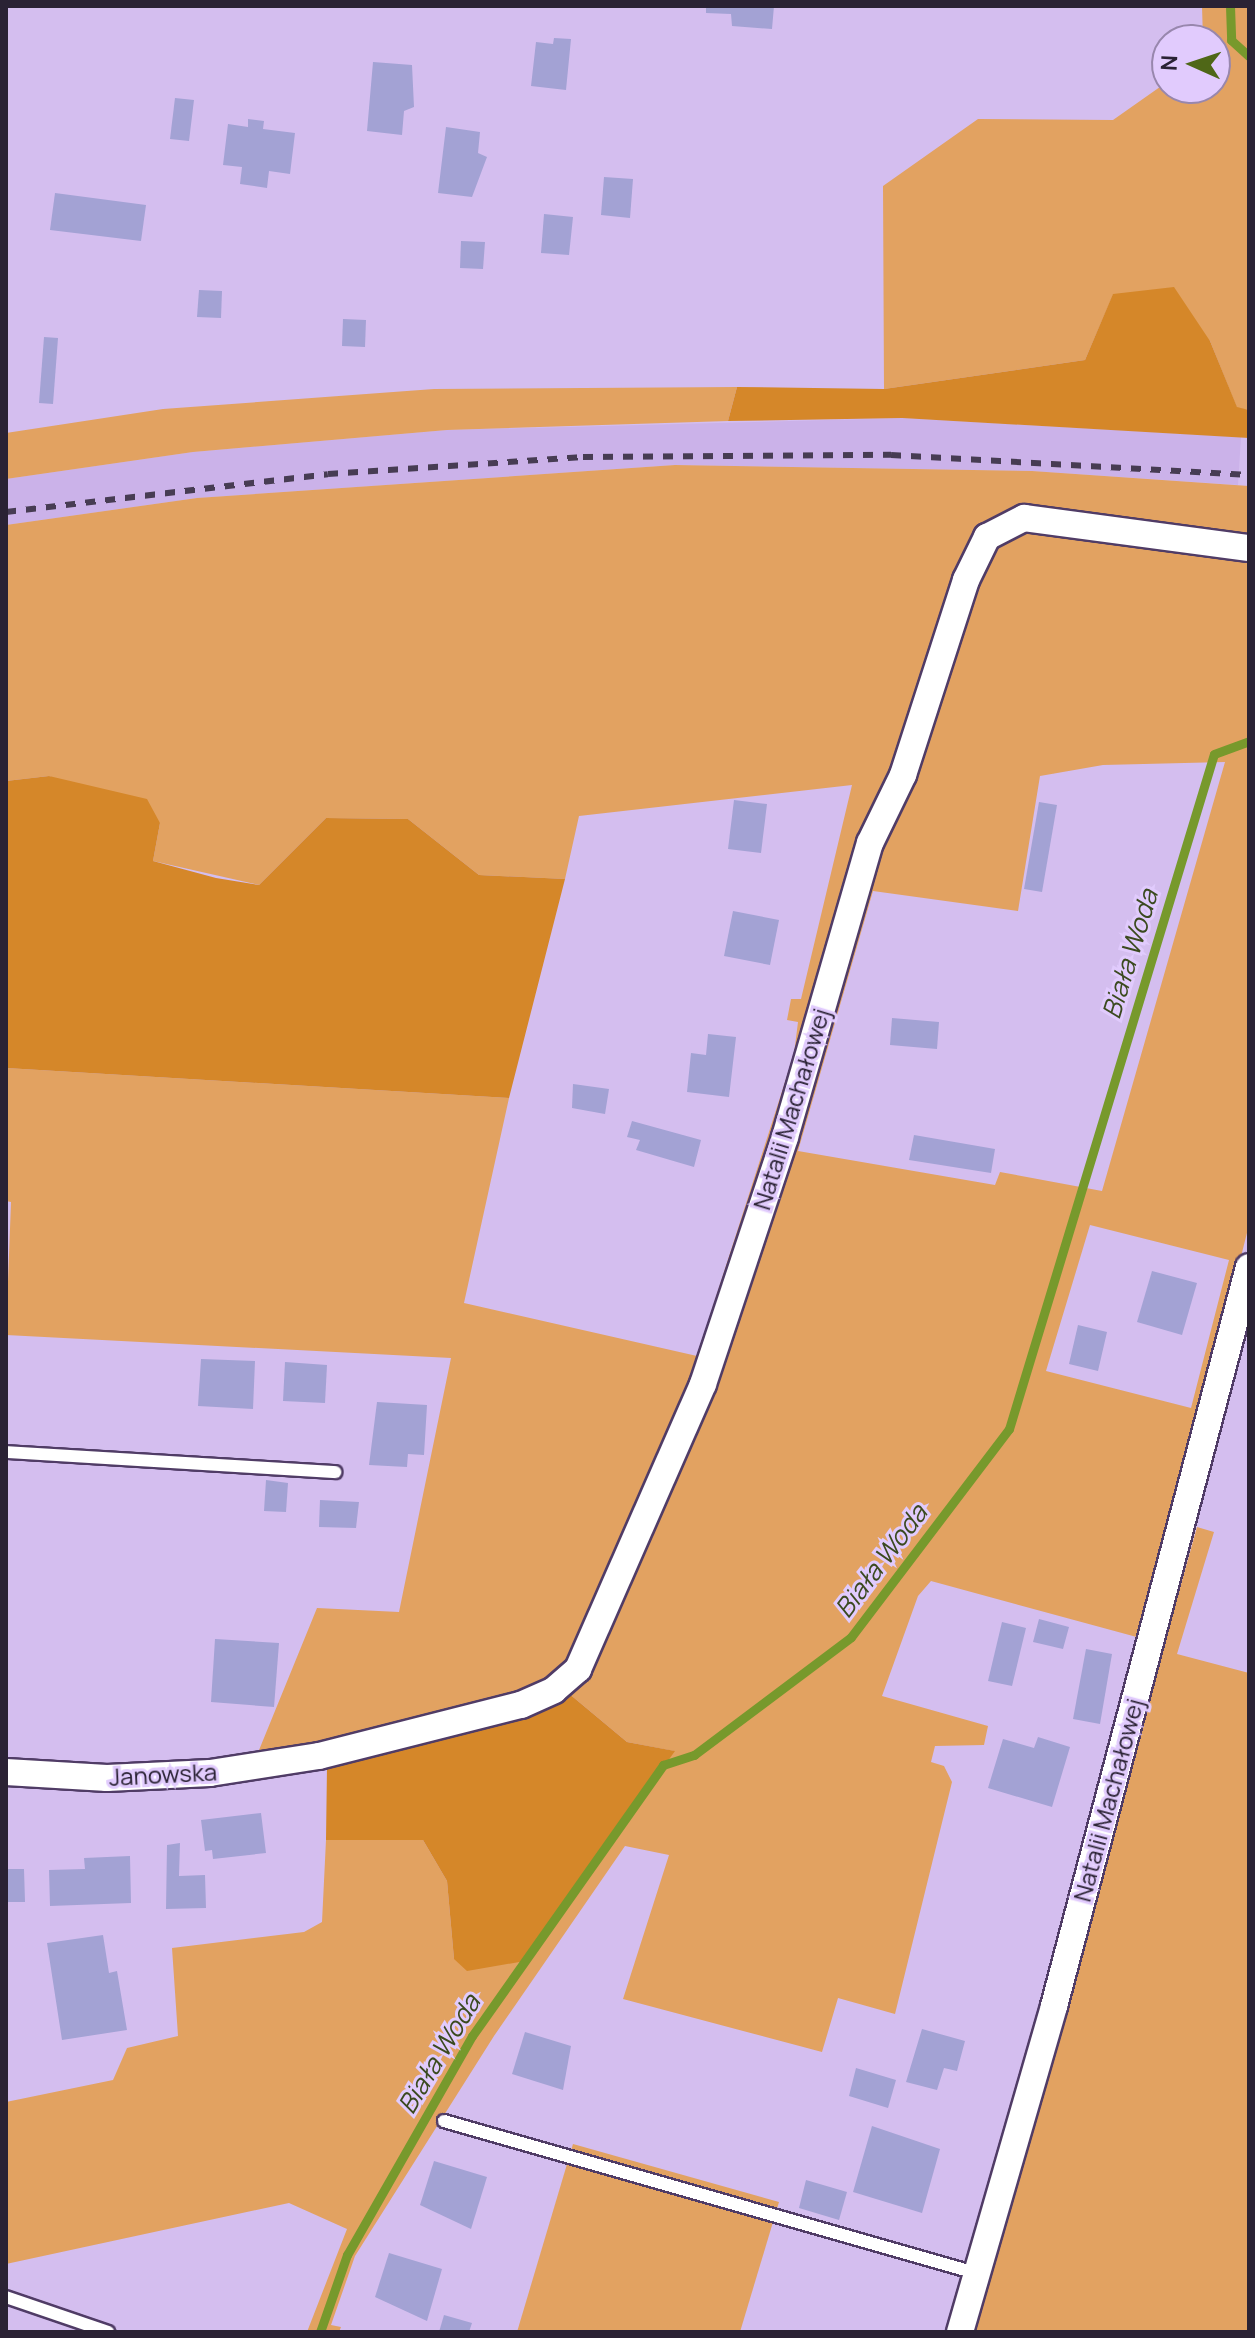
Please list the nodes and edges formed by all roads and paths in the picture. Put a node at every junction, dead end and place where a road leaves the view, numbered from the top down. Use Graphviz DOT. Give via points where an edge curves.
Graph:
graph roads {
  1 [pos="1249,548"];
  2 [pos="1249,1267"];
  3 [pos="6,1452"];
  4 [pos="335,1472"];
  5 [pos="319,1756"];
  6 [pos="6,1772"];
  7 [pos="444,2121"];
  8 [pos="976,2273"];
  9 [pos="6,2297"];
  10 [pos="108,2332"];
  11 [pos="960,2332"];
  1 -- 5 [label="street, Natalii Machałowej" via="1024,518 987,537 966,580 903,775 870,843 785,1137 703,1384 578,1669 554,1690 521,1705"];
  2 -- 8 [label="street, Natalii Machałowej" via="1054,2006"];
  3 -- 4 [label="lane"];
  5 -- 6 [label="street, Janowska" via="196,1774 107,1778"];
  7 -- 8 [label="lane"];
  8 -- 11 [label="street, Natalii Machałowej"];
  9 -- 10 [label="lane"];
}
